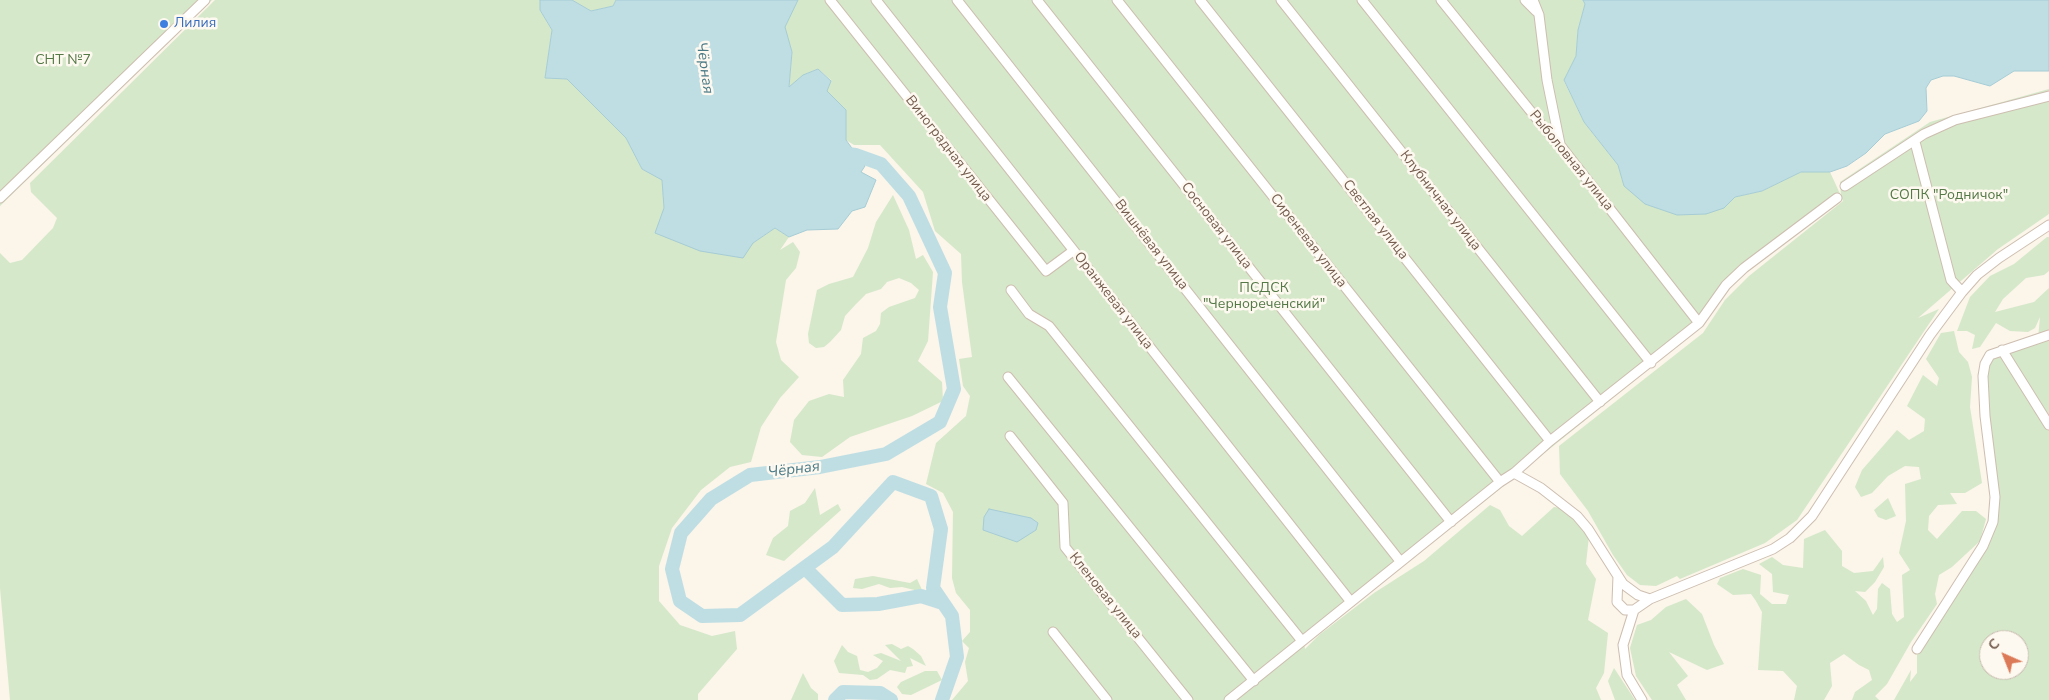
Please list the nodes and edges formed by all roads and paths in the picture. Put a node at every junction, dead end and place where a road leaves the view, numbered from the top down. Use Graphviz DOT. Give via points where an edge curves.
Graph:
graph roads {
  1 [pos="205,0"];
  2 [pos="830,0"];
  3 [pos="876,0"];
  4 [pos="957,0"];
  5 [pos="1036,0"];
  6 [pos="1117,0"];
  7 [pos="1200,0"];
  8 [pos="1281,0"];
  9 [pos="1362,0"];
  10 [pos="1441,0"];
  11 [pos="1525,0"];
  12 [pos="1533,0"];
  13 [pos="1539,15"];
  14 [pos="2049,96"];
  15 [pos="1915,142"];
  16 [pos="1560,145"];
  17 [pos="1845,186"];
  18 [pos="0,198"];
  19 [pos="1837,198"];
  20 [pos="2049,225"];
  21 [pos="1073,251"];
  22 [pos="1011,290"];
  23 [pos="1962,292"];
  24 [pos="1699,323"];
  25 [pos="2049,335"];
  26 [pos="2002,350"];
  27 [pos="1651,363"];
  28 [pos="1008,377"];
  29 [pos="1600,402"];
  30 [pos="2049,425"];
  31 [pos="1010,436"];
  32 [pos="1550,441"];
  33 [pos="1514,474"];
  34 [pos="1500,482"];
  35 [pos="1451,522"];
  36 [pos="1400,561"];
  37 [pos="1618,576"];
  38 [pos="1650,599"];
  39 [pos="1351,602"];
  40 [pos="1634,610"];
  41 [pos="1053,632"];
  42 [pos="1302,641"];
  43 [pos="1916,649"];
  44 [pos="1254,681"];
  45 [pos="1107,700"];
  46 [pos="1188,700"];
  47 [pos="1229,700"];
  48 [pos="1642,700"];
  1 -- 18 [label="street"];
  2 -- 21 [label="street, Виноградная улица" via="1046,271"];
  3 -- 21 [label="street, Оранжевая улица"];
  4 -- 36 [label="street, Вишнёвая улица"];
  5 -- 35 [label="street, Сосновая улица"];
  6 -- 34 [label="street, Сиреневая улица"];
  7 -- 32 [label="street, Светлая улица"];
  8 -- 29 [label="street, Клубничная улица"];
  9 -- 27 [label="street"];
  10 -- 16 [label="street, Рыболовная улица"];
  11 -- 13 [label="street"];
  12 -- 13 [label="street"];
  13 -- 16 [label="street"];
  14 -- 15 [label="street" via="1955,120 1924,134"];
  15 -- 17 [label="street"];
  15 -- 23 [label="street" via="1951,280"];
  16 -- 24 [label="street, Рыболовная улица"];
  19 -- 24 [label="street" via="1744,268 1726,285"];
  20 -- 23 [label="street" via="1999,258"];
  21 -- 39 [label="street, Оранжевая улица"];
  22 -- 42 [label="street" via="1029,314 1049,326"];
  23 -- 38 [label="street" via="1803,526 1773,549"];
  24 -- 27 [label="street"];
  25 -- 26 [label="street"];
  26 -- 30 [label="street"];
  26 -- 43 [label="street" via="1990,355 1983,376 1995,498 1994,522 1983,546"];
  27 -- 29 [label="street"];
  28 -- 44 [label="street"];
  29 -- 32 [label="street"];
  31 -- 46 [label="street, Кленовая улица" via="1063,503 1065,547"];
  32 -- 33 [label="street"];
  33 -- 34 [label="street"];
  33 -- 37 [label="street" via="1541,488 1577,516"];
  34 -- 35 [label="street"];
  35 -- 36 [label="street"];
  36 -- 39 [label="street"];
  37 -- 38 [label="street" via="1629,590"];
  37 -- 40 [label="street" via="1617,602 1625,610"];
  38 -- 40 [label="street"];
  39 -- 42 [label="street"];
  40 -- 48 [label="street" via="1623,645 1624,661 1627,675"];
  41 -- 45 [label="street"];
  42 -- 44 [label="street"];
  44 -- 47 [label="street"];
}
